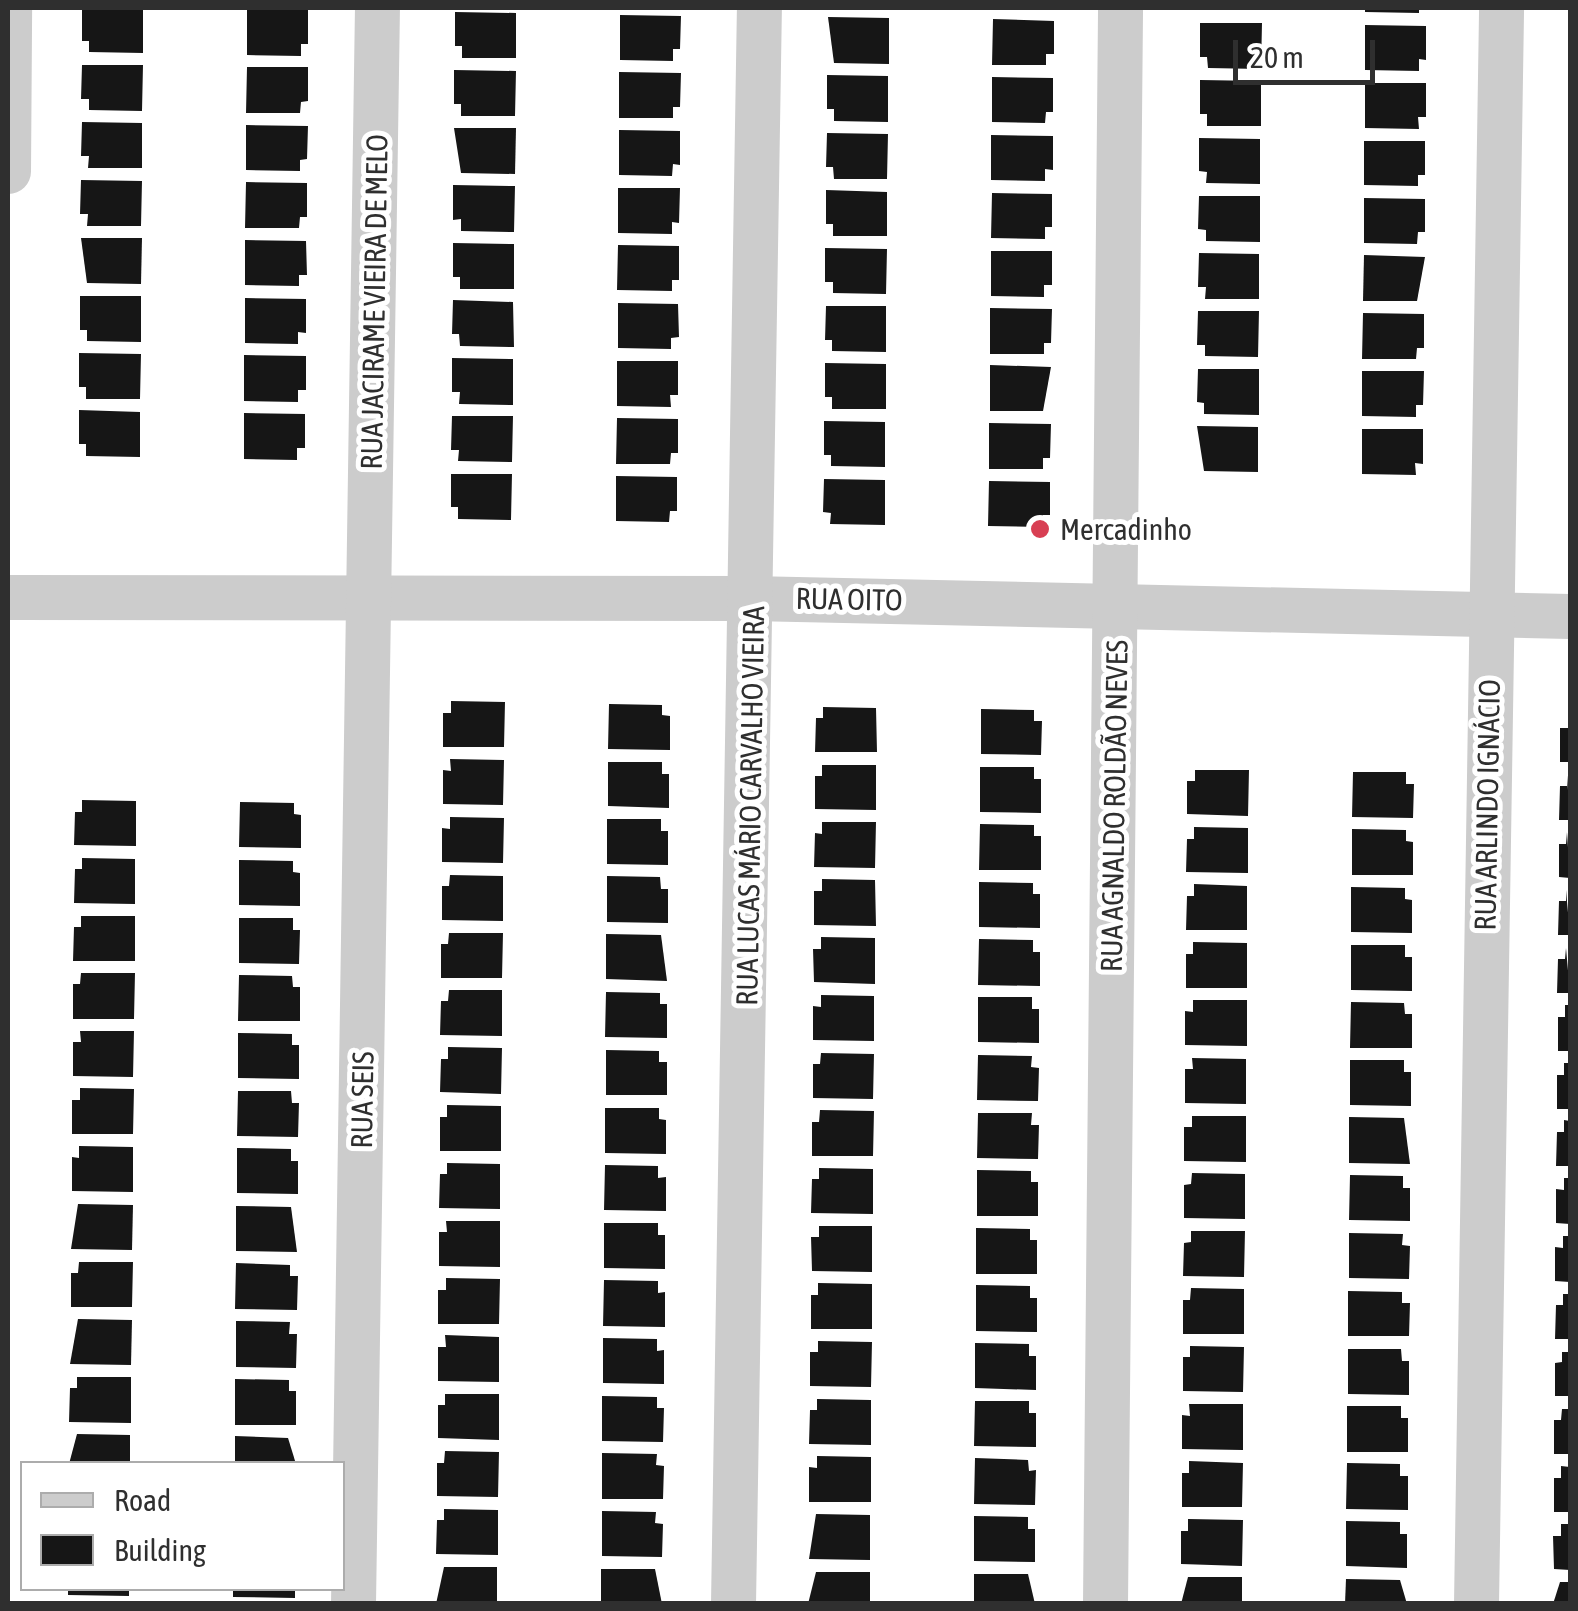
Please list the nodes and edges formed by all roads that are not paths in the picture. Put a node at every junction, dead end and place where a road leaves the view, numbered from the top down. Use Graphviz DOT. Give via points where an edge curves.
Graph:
graph roads {
  1 [pos="9,8"];
  2 [pos="377,8"];
  3 [pos="759,8"];
  4 [pos="1120,8"];
  5 [pos="1502,8"];
  6 [pos="8,170"];
  7 [pos="8,597"];
  8 [pos="371,597"];
  9 [pos="754,598"];
  10 [pos="1116,602"];
  11 [pos="1490,614"];
  12 [pos="1570,616"];
  13 [pos="353,1604"];
  14 [pos="733,1604"];
  15 [pos="1105,1604"];
  16 [pos="1476,1604"];
  1 -- 6 [label="street"];
  2 -- 8 [label="street, RUA JACIRAME VIEIRA DE MELO"];
  3 -- 9 [label="street, RUA LUCAS MÁRIO CARVALHO VIEIRA"];
  4 -- 10 [label="street, RUA AGNALDO ROLDÃO NEVES"];
  5 -- 11 [label="street, RUA ARLINDO IGNÁCIO"];
  7 -- 8 [label="street, RUA OITO"];
  8 -- 9 [label="street, RUA OITO"];
  8 -- 13 [label="street, RUA SEIS"];
  9 -- 10 [label="street, RUA OITO"];
  9 -- 14 [label="street, RUA LUCAS MÁRIO CARVALHO VIEIRA"];
  10 -- 11 [label="street, RUA OITO"];
  10 -- 15 [label="street, RUA AGNALDO ROLDÃO NEVES"];
  11 -- 12 [label="street, RUA OITO"];
  11 -- 16 [label="street, RUA ARLINDO IGNÁCIO"];
}
